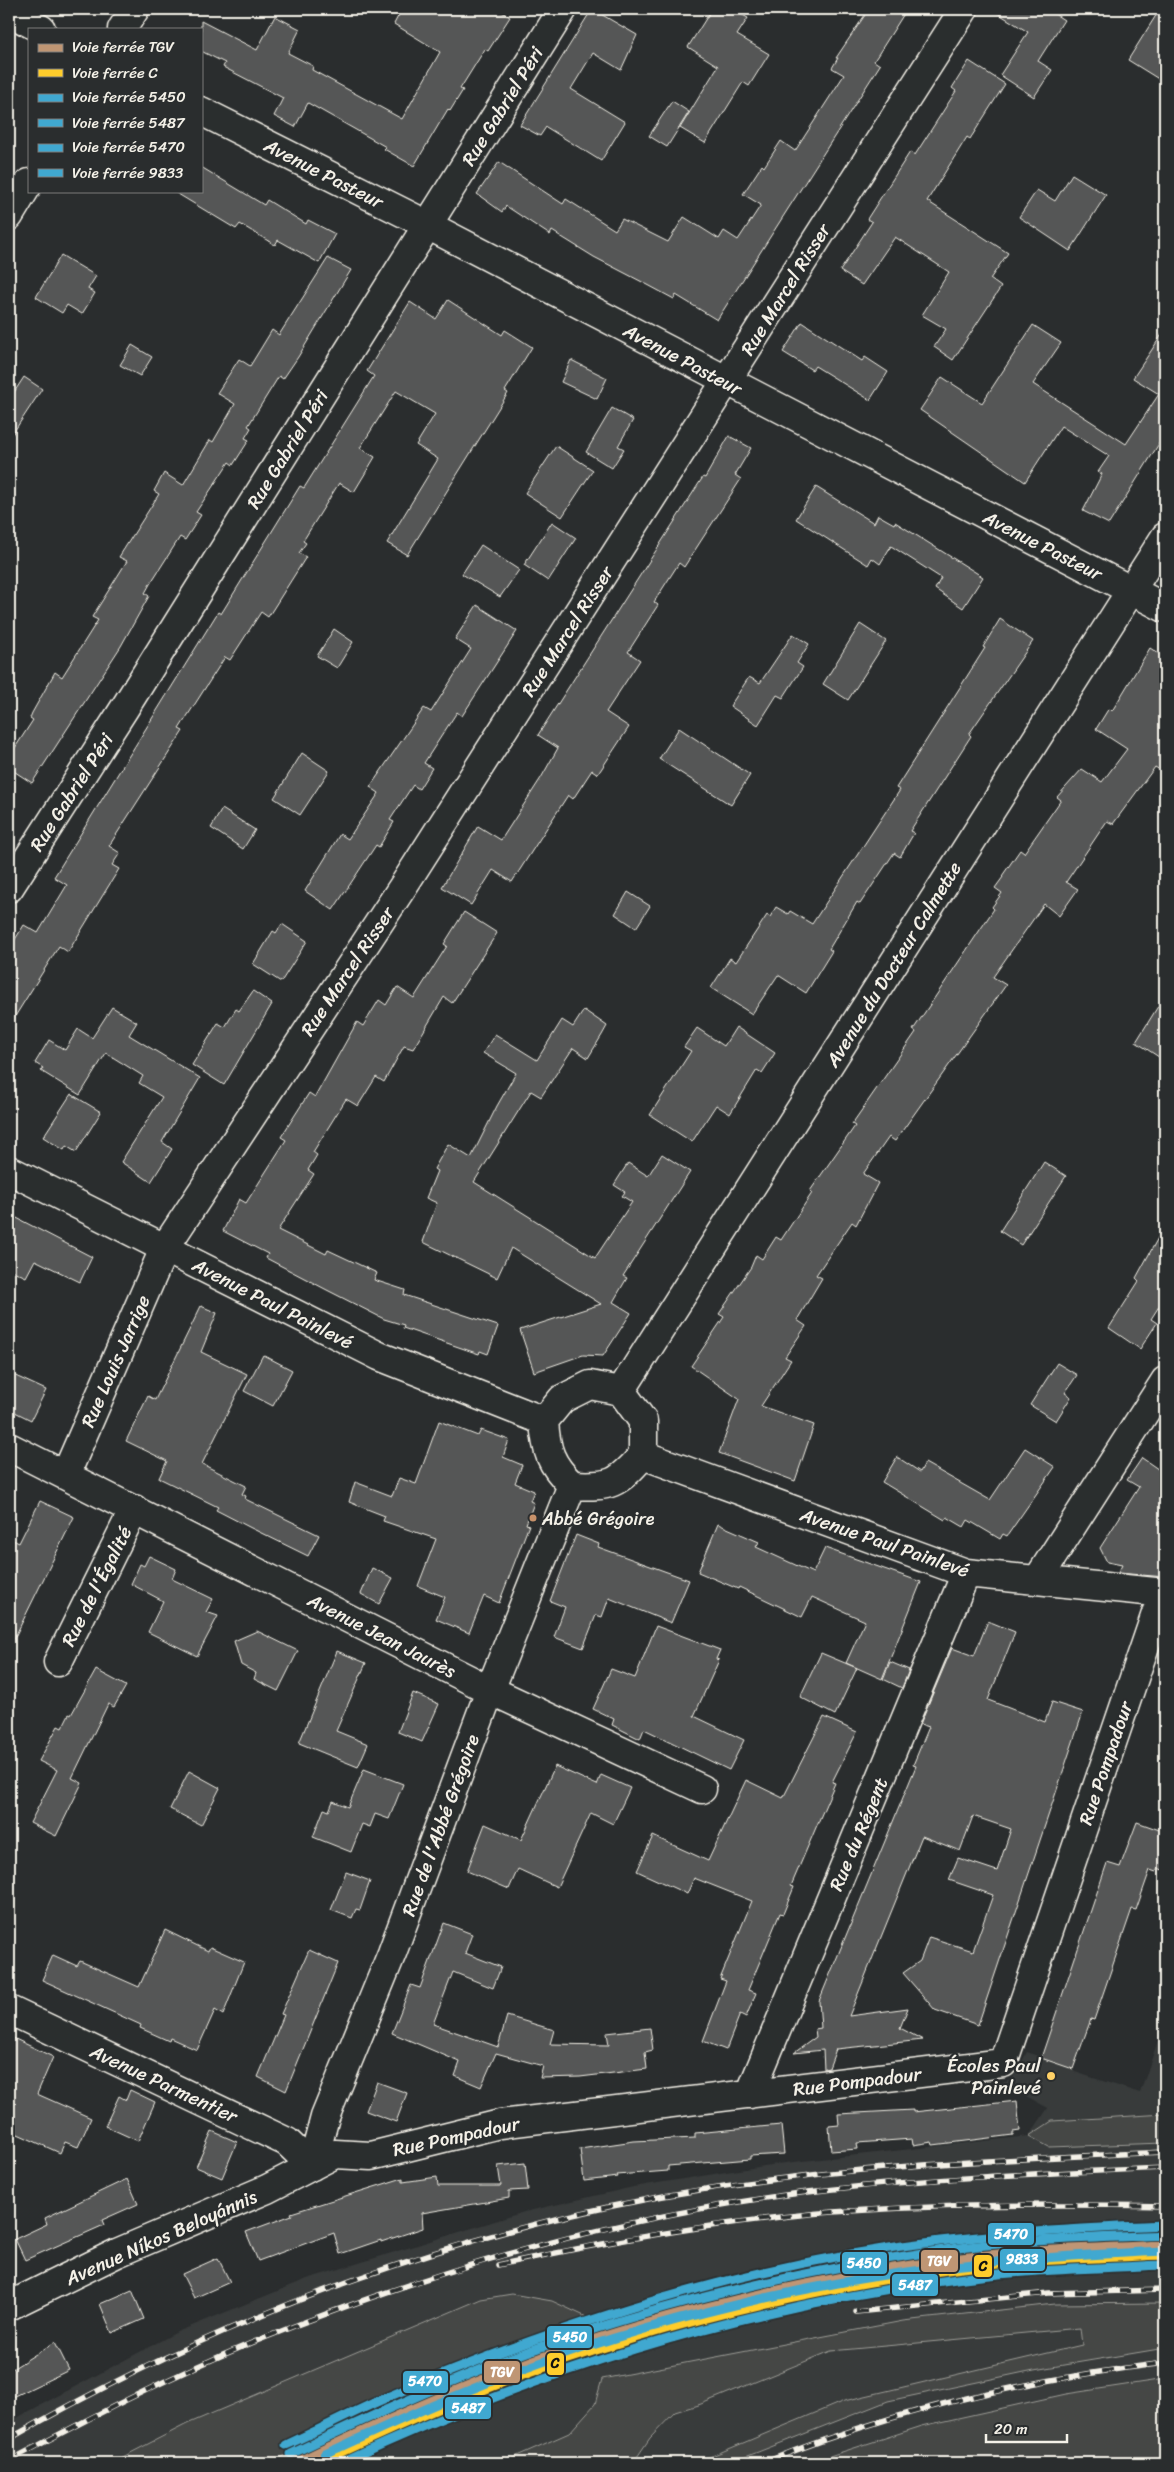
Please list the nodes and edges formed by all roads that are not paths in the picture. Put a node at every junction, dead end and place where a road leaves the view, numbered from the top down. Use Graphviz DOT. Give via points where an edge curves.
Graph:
graph roads {
  1 [pos="135,9"];
  2 [pos="563,9"];
  3 [pos="964,9"];
  4 [pos="9,12"];
  5 [pos="39,28"];
  6 [pos="123,28"];
  7 [pos="202,112"];
  8 [pos="28,185"];
  9 [pos="9,216"];
  10 [pos="427,226"];
  11 [pos="726,382"];
  12 [pos="1165,537"];
  13 [pos="1131,590"];
  14 [pos="1165,608"];
  15 [pos="9,888"];
  16 [pos="9,1170"];
  17 [pos="164,1249"];
  18 [pos="1165,1381"];
  19 [pos="621,1391"];
  20 [pos="544,1421"];
  21 [pos="9,1447"];
  22 [pos="643,1455"];
  23 [pos="66,1474"];
  24 [pos="572,1485"];
  25 [pos="134,1510"];
  26 [pos="966,1573"];
  27 [pos="1038,1579"];
  28 [pos="1164,1593"];
  29 [pos="58,1662"];
  30 [pos="490,1690"];
  31 [pos="702,1789"];
  32 [pos="9,2010"];
  33 [pos="750,2094"];
  34 [pos="312,2166"];
  35 [pos="9,2306"];
  1 -- 6 [label="street"];
  2 -- 10 [label="street, Rue Gabriel Péri"];
  3 -- 11 [label="street, Rue Marcel Risser"];
  4 -- 5 [label="street"];
  7 -- 10 [label="street, Avenue Pasteur"];
  8 -- 9 [label="street"];
  10 -- 11 [label="street, Avenue Pasteur"];
  10 -- 15 [label="street, Rue Gabriel Péri"];
  11 -- 13 [label="street, Avenue Pasteur"];
  11 -- 17 [label="street, Rue Marcel Risser" via="408,880"];
  12 -- 13 [label="street, Avenue du Docteur Calmette"];
  13 -- 14 [label="street, Avenue Pasteur"];
  13 -- 19 [label="street, Avenue du Docteur Calmette"];
  16 -- 17 [label="street, Avenue Paul Painlevé"];
  17 -- 20 [label="street, Avenue Paul Painlevé" via="379,1356"];
  17 -- 23 [label="street, Rue Louis Jarrige"];
  18 -- 27 [label="street"];
  19 -- 20 [label="street" via="590,1385 562,1399"];
  19 -- 22 [label="street" via="642,1421"];
  20 -- 24 [label="street" via="546,1446 557,1471"];
  21 -- 23 [label="street, Avenue Jean Jaurès"];
  22 -- 24 [label="street" via="624,1477 602,1486"];
  22 -- 26 [label="street, Avenue Paul Painlevé"];
  23 -- 25 [label="street, Avenue Jean Jaurès"];
  24 -- 30 [label="street, Rue de l'Abbé Grégoire"];
  25 -- 29 [label="street, Rue de l'Égalité"];
  25 -- 30 [label="street, Avenue Jean Jaurès"];
  26 -- 27 [label="street, Avenue Paul Painlevé"];
  26 -- 33 [label="street, Rue du Régent"];
  27 -- 28 [label="street, Avenue Paul Painlevé"];
  28 -- 33 [label="street, Rue Pompadour" via="1003,2063"];
  30 -- 31 [label="street, Avenue Jean Jaurès"];
  30 -- 34 [label="street, Rue de l'Abbé Grégoire" via="392,1953 325,2117"];
  32 -- 34 [label="street, Avenue Parmentier" via="287,2142"];
  33 -- 34 [label="street, Rue Pompadour" via="500,2124 370,2156 335,2154"];
  34 -- 35 [label="street, Avenue Níkos Beloyánnis" via="266,2190 117,2253"];
}
